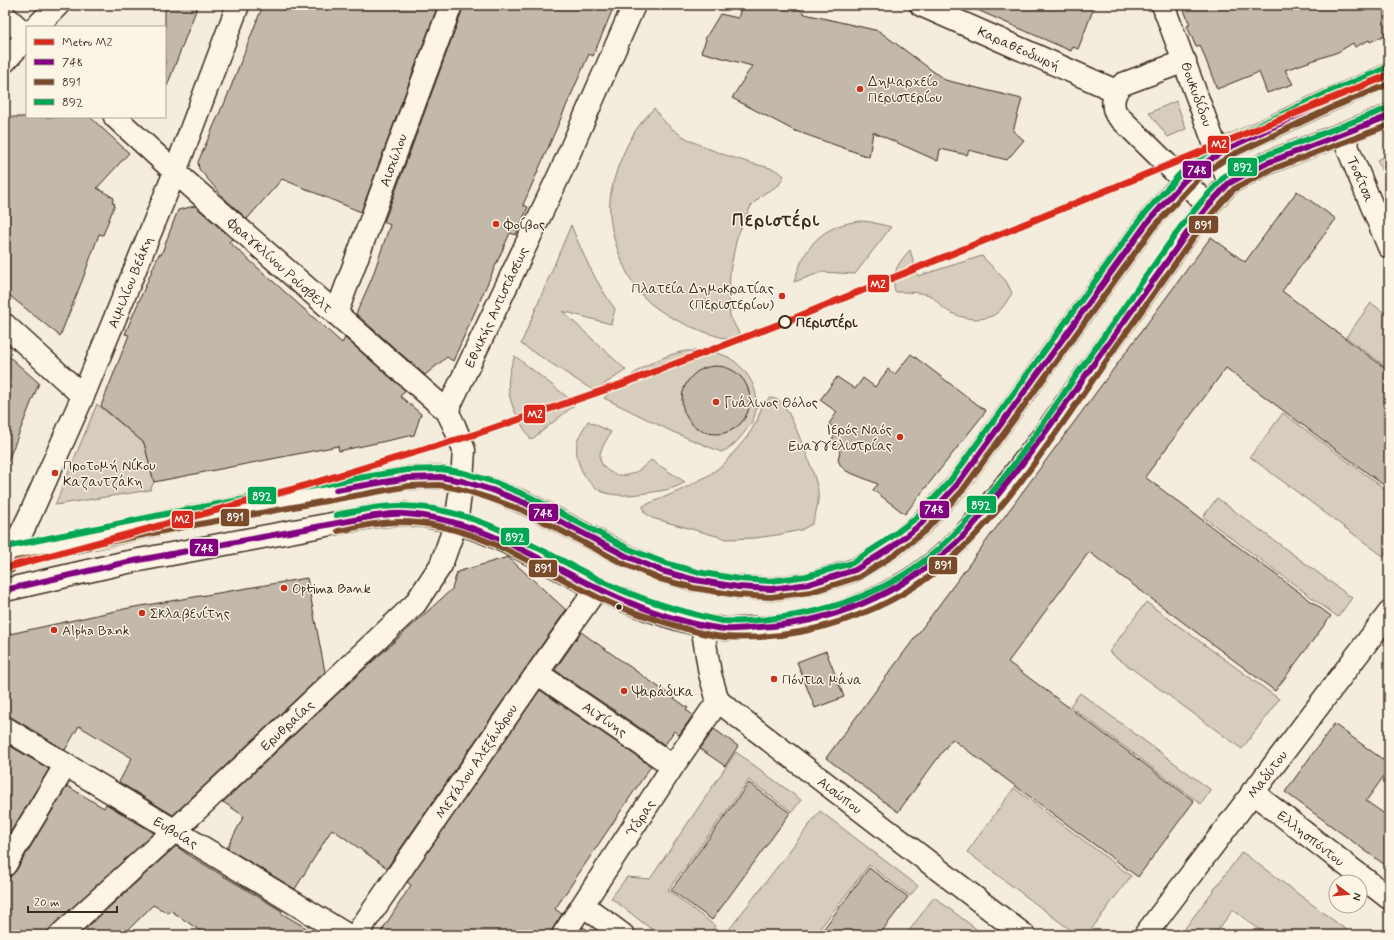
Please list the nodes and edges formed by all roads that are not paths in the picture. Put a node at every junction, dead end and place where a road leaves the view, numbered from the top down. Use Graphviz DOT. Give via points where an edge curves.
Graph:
graph roads {
  1 [pos="58,5"];
  2 [pos="238,5"];
  3 [pos="451,5"];
  4 [pos="634,5"];
  5 [pos="921,5"];
  6 [pos="1163,5"];
  7 [pos="5,16"];
  8 [pos="37,26"];
  9 [pos="26,35"];
  10 [pos="26,37"];
  11 [pos="5,60"];
  12 [pos="1185,61"];
  13 [pos="1389,75"];
  14 [pos="1116,91"];
  15 [pos="1389,116"];
  16 [pos="117,118"];
  17 [pos="1342,134"];
  18 [pos="1218,154"];
  19 [pos="175,172"];
  20 [pos="1184,181"];
  21 [pos="1229,183"];
  22 [pos="1208,206"];
  23 [pos="1389,247"];
  24 [pos="336,314"];
  25 [pos="5,325"];
  26 [pos="83,396"];
  27 [pos="447,411"];
  28 [pos="462,481"];
  29 [pos="456,523"];
  30 [pos="7,558"];
  31 [pos="597,588"];
  32 [pos="5,590"];
  33 [pos="1389,613"];
  34 [pos="702,625"];
  35 [pos="537,673"];
  36 [pos="718,702"];
  37 [pos="5,728"];
  38 [pos="65,766"];
  39 [pos="673,766"];
  40 [pos="1252,792"];
  41 [pos="174,830"];
  42 [pos="5,865"];
  43 [pos="1389,898"];
  44 [pos="583,905"];
  45 [pos="60,935"];
  46 [pos="348,935"];
  47 [pos="356,935"];
  48 [pos="563,935"];
  49 [pos="624,935"];
  50 [pos="1024,935"];
  51 [pos="1145,935"];
  1 -- 8 [label="street"];
  2 -- 19 [label="street, Αιμιλίου Βεάκη"];
  3 -- 24 [label="street, Αισχύλου"];
  4 -- 27 [label="street, Εθνικής Αντιστάσεως" via="563,167"];
  5 -- 14 [label="street, Καραθεοδωρή"];
  6 -- 12 [label="street, Θουκυδίδου"];
  7 -- 9 [label="street"];
  10 -- 11 [label="street"];
  12 -- 14 [label="street" via="1123,84"];
  12 -- 18 [label="street, Θουκυδίδου"];
  13 -- 18 [label="street" via="1259,132"];
  14 -- 20 [label="street" via="1113,102 1116,114"];
  15 -- 17 [label="street"];
  16 -- 19 [label="street, Φραγκλίνου Ρούσβελτ"];
  17 -- 21 [label="street" via="1267,163"];
  17 -- 23 [label="street, Τοσίτσα"];
  18 -- 20 [label="street"];
  18 -- 21 [label="street, Θουκυδίδου"];
  19 -- 24 [label="street, Φραγκλίνου Ρούσβελτ"];
  19 -- 26 [label="street, Αιμιλίου Βεάκη"];
  20 -- 22 [label="street"];
  20 -- 28 [label="street" via="1146,223 956,486 921,524 892,547 855,570 810,584 771,590 695,580 662,571 626,556 525,503"];
  21 -- 22 [label="street"];
  22 -- 34 [label="street" via="1022,466 980,518 952,547 900,586 870,602 839,613 773,628 725,629"];
  24 -- 27 [label="street, Φραγκλίνου Ρούσβελτ"];
  25 -- 26 [label="street"];
  26 -- 30 [label="street, Αιμιλίου Βεάκη" via="30,515"];
  27 -- 28 [label="street" via="464,450"];
  28 -- 29 [label="street, Ερυθραίας"];
  28 -- 30 [label="street" via="440,477 408,478 370,484 176,520"];
  29 -- 31 [label="street" via="509,542"];
  29 -- 32 [label="street" via="427,516 375,516 123,562"];
  29 -- 41 [label="street, Ερυθραίας" via="441,565 415,604"];
  31 -- 34 [label="street" via="625,601"];
  31 -- 35 [label="street, Μεγάλου Αλεξάνδρου"];
  33 -- 40 [label="street, Μαδύτου"];
  34 -- 36 [label="street" via="710,674"];
  35 -- 39 [label="street, Αιγίνης"];
  35 -- 47 [label="street, Μεγάλου Αλεξάνδρου"];
  36 -- 39 [label="street, Ύδρας"];
  36 -- 50 [label="street, Αισώπου"];
  37 -- 38 [label="street, Ευβοίας"];
  38 -- 41 [label="street, Ευβοίας"];
  38 -- 42 [label="street"];
  39 -- 44 [label="street, Ύδρας"];
  40 -- 43 [label="street, Ελλησπόντου"];
  40 -- 51 [label="street, Μαδύτου"];
  41 -- 45 [label="street, Ερυθραίας"];
  41 -- 46 [label="street, Ευβοίας"];
  44 -- 48 [label="street, Ύδρας"];
  44 -- 49 [label="street"];
}
